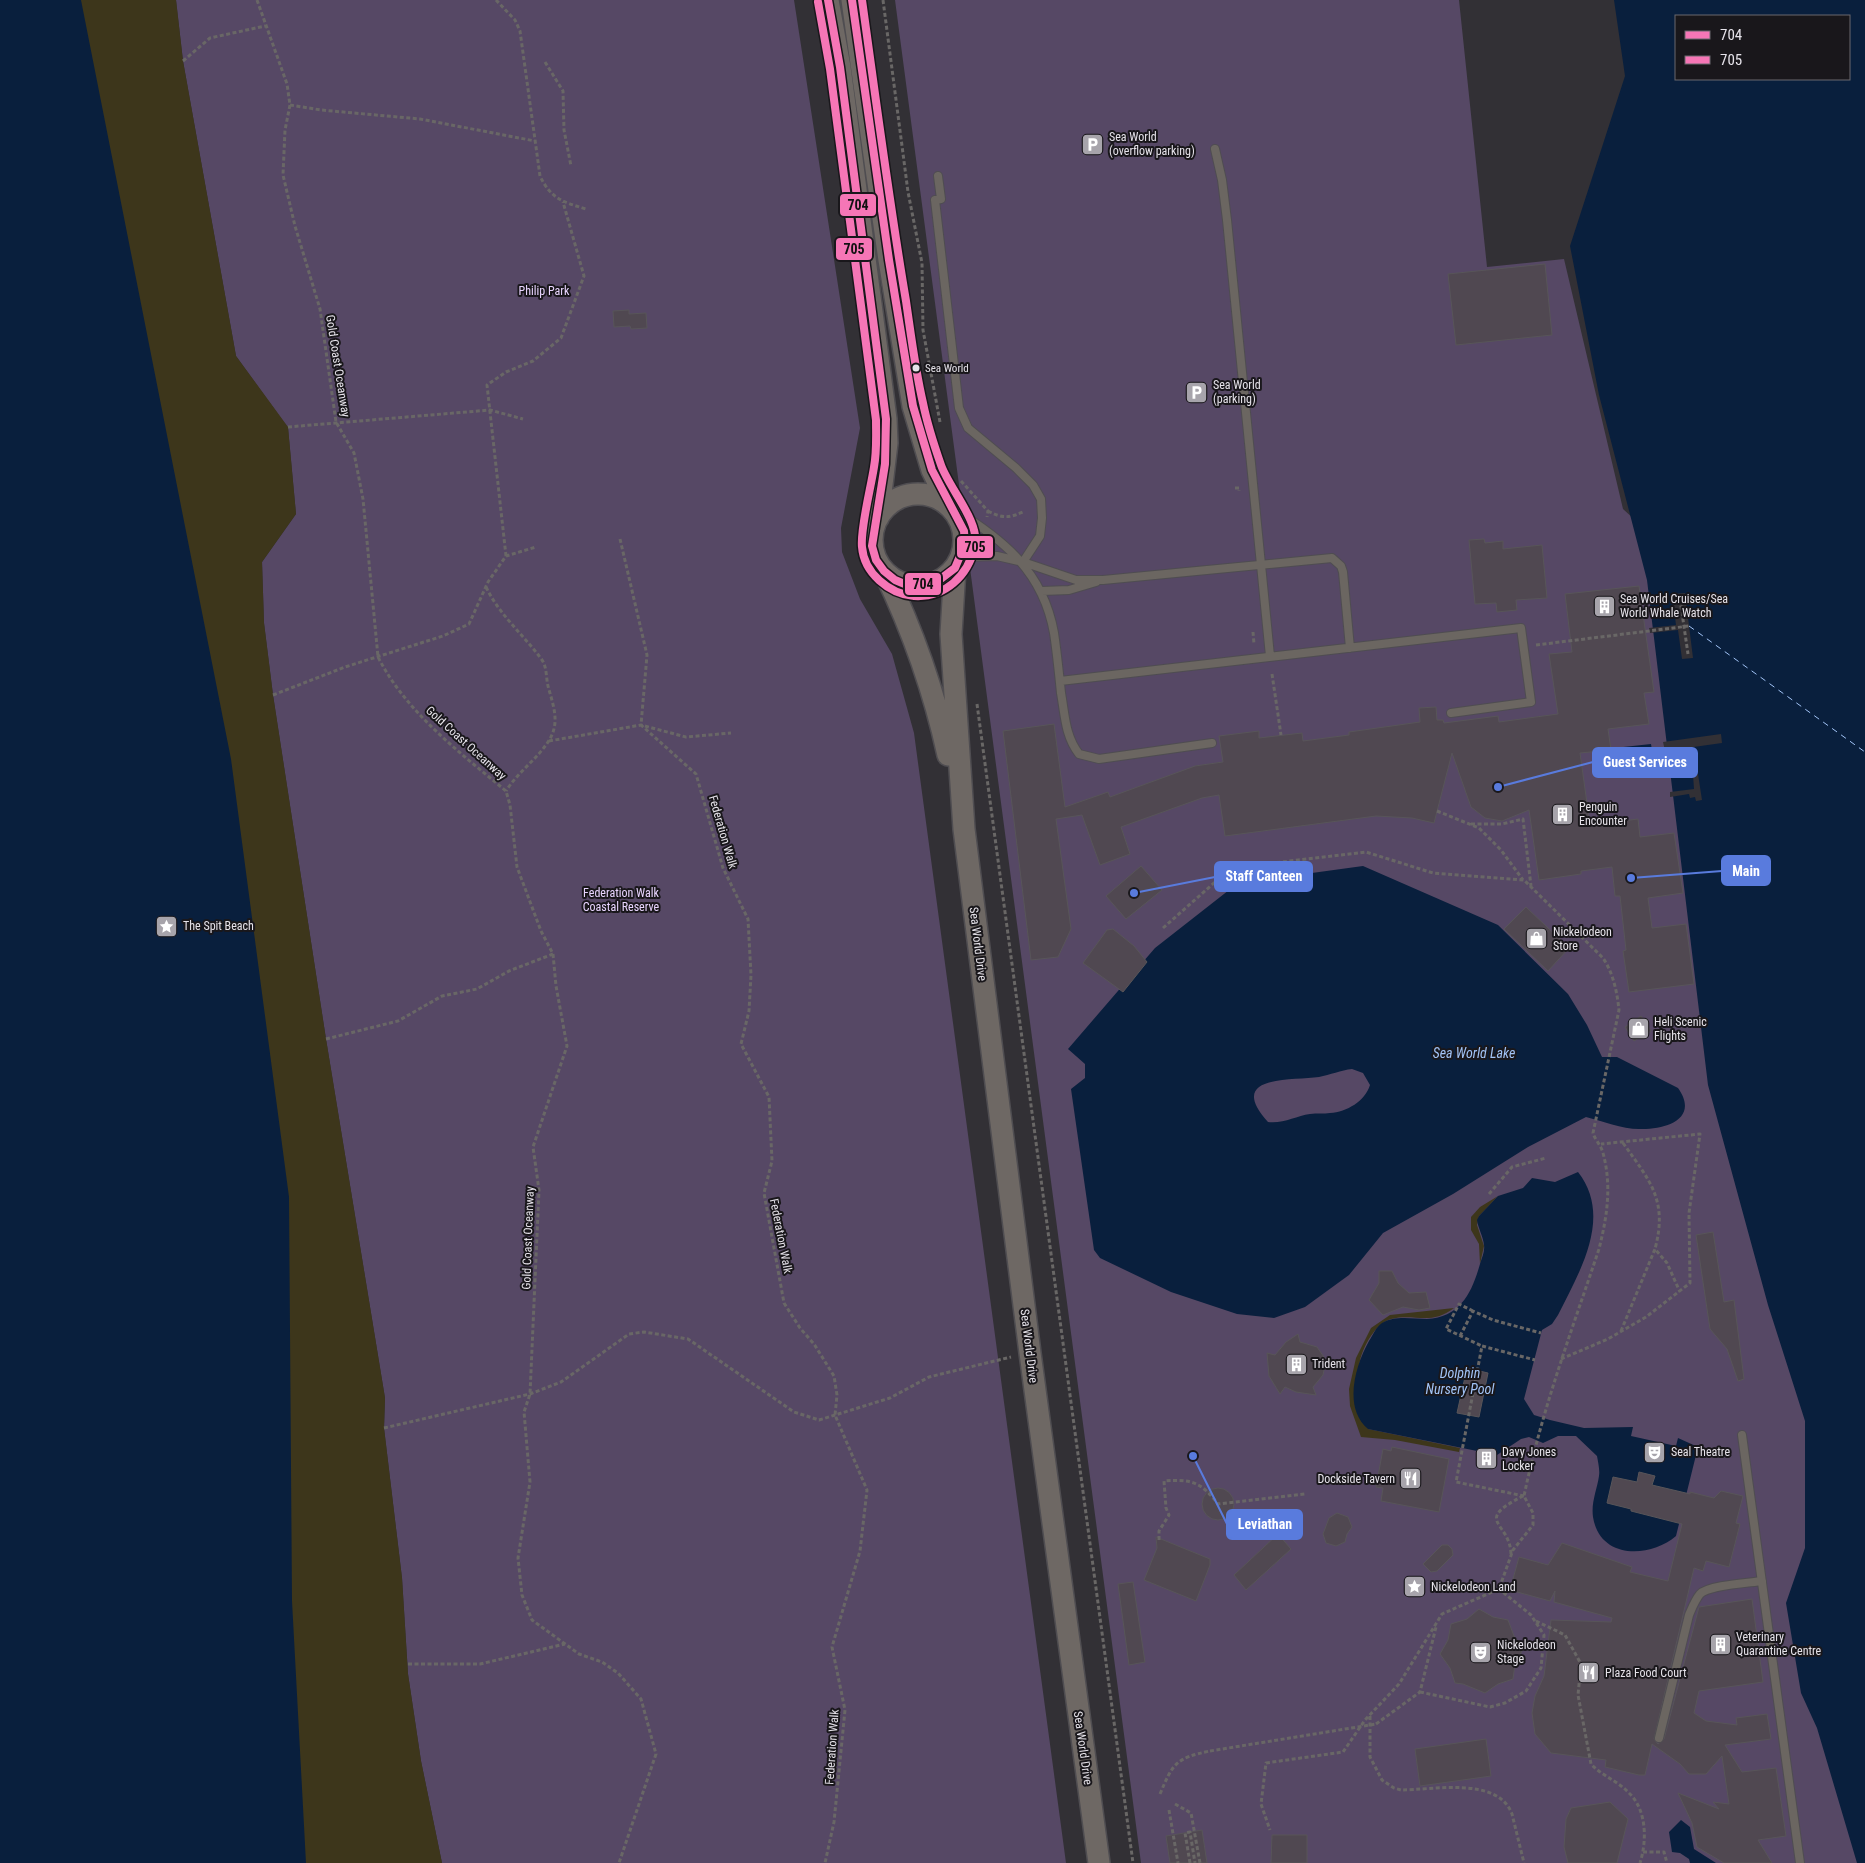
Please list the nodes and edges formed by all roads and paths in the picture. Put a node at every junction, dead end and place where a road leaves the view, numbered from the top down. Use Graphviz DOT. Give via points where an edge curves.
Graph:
graph roads {
  1 [pos="258,0"];
  2 [pos="496,0"];
  3 [pos="828,0"];
  4 [pos="852,0"];
  5 [pos="883,0"];
  6 [pos="266,26"];
  7 [pos="183,61"];
  8 [pos="545,62"];
  9 [pos="290,105"];
  10 [pos="535,141"];
  11 [pos="1215,149"];
  12 [pos="571,166"];
  13 [pos="938,176"];
  14 [pos="563,202"];
  15 [pos="586,210"];
  16 [pos="490,410"];
  17 [pos="523,419"];
  18 [pos="336,422"];
  19 [pos="940,424"];
  20 [pos="288,428"];
  21 [pos="958,478"];
  22 [pos="1235,488"];
  23 [pos="1240,495"];
  24 [pos="950,507"];
  25 [pos="988,511"];
  26 [pos="1025,511"];
  27 [pos="878,518"];
  28 [pos="986,530"];
  29 [pos="620,538"];
  30 [pos="536,547"];
  31 [pos="506,556"];
  32 [pos="958,562"];
  33 [pos="1023,562"];
  34 [pos="1260,564"];
  35 [pos="884,571"];
  36 [pos="1103,580"];
  37 [pos="486,586"];
  38 [pos="1042,591"];
  39 [pos="1680,599"];
  40 [pos="1252,624"];
  41 [pos="1687,626"];
  42 [pos="1254,644"];
  43 [pos="1523,646"];
  44 [pos="1350,648"];
  45 [pos="1688,654"];
  46 [pos="1270,656"];
  47 [pos="378,657"];
  48 [pos="1272,674"];
  49 [pos="1060,681"];
  50 [pos="273,695"];
  51 [pos="977,702"];
  52 [pos="1451,713"];
  53 [pos="641,725"];
  54 [pos="731,733"];
  55 [pos="1281,735"];
  56 [pos="548,741"];
  57 [pos="1212,743"];
  58 [pos="506,791"];
  59 [pos="1437,811"];
  60 [pos="1470,824"];
  61 [pos="964,829"];
  62 [pos="1524,880"];
  63 [pos="1532,886"];
  64 [pos="1163,928"];
  65 [pos="553,954"];
  66 [pos="326,1039"];
  67 [pos="1623,1143"];
  68 [pos="1601,1144"];
  69 [pos="1546,1158"];
  70 [pos="1489,1194"];
  71 [pos="1655,1249"];
  72 [pos="1680,1292"];
  73 [pos="1473,1311"];
  74 [pos="1620,1332"];
  75 [pos="1541,1333"];
  76 [pos="1460,1336"];
  77 [pos="1482,1346"];
  78 [pos="1030,1353"];
  79 [pos="1561,1359"];
  80 [pos="1535,1360"];
  81 [pos="530,1394"];
  82 [pos="835,1415"];
  83 [pos="384,1428"];
  84 [pos="1742,1434"];
  85 [pos="1306,1494"];
  86 [pos="1524,1496"];
  87 [pos="1159,1540"];
  88 [pos="1511,1557"];
  89 [pos="1762,1581"];
  90 [pos="1499,1589"];
  91 [pos="1536,1621"];
  92 [pos="1436,1624"];
  93 [pos="566,1644"];
  94 [pos="408,1664"];
  95 [pos="1420,1692"];
  96 [pos="1370,1715"];
  97 [pos="1659,1738"];
  98 [pos="1160,1794"];
  99 [pos="1176,1804"];
  100 [pos="1169,1810"];
  101 [pos="1270,1830"];
  102 [pos="1643,1852"];
  103 [pos="619,1863"];
  104 [pos="825,1863"];
  105 [pos="1099,1863"];
  106 [pos="1133,1863"];
  107 [pos="1178,1863"];
  108 [pos="1190,1863"];
  109 [pos="1195,1863"];
  110 [pos="1200,1863"];
  111 [pos="1524,1863"];
  112 [pos="1640,1863"];
  113 [pos="1667,1863"];
  114 [pos="1800,1863"];
  1 -- 6 [label="path, Gold Coast Oceanway"];
  2 -- 10 [label="path" via="515,20 520,31"];
  3 -- 27 [label="street" via="840,67 886,419 887,443"];
  4 -- 24 [label="street" via="913,406 932,470"];
  5 -- 19 [label="path" via="908,192 922,263 923,330"];
  6 -- 7 [label="path" via="210,38"];
  6 -- 9 [label="path, Gold Coast Oceanway" via="287,84"];
  8 -- 12 [label="path" via="563,91 564,130"];
  9 -- 10 [label="path" via="420,119"];
  9 -- 18 [label="path, Gold Coast Oceanway" via="285,130 284,175 295,226 320,309"];
  10 -- 14 [label="path" via="540,176 547,190"];
  11 -- 34 [label="lane" via="1227,220"];
  13 -- 33 [label="lane" via="941,199 935,200 959,408 968,428 1016,468 1033,485 1041,499 1040,536"];
  14 -- 15 [label="path"];
  14 -- 16 [label="path" via="584,276 577,298 561,338 533,361 506,372 487,385"];
  16 -- 17 [label="path"];
  16 -- 18 [label="path"];
  16 -- 31 [label="path"];
  18 -- 20 [label="path"];
  18 -- 47 [label="path, Gold Coast Oceanway" via="354,453 363,499"];
  21 -- 25 [label="path"];
  22 -- 23 [label="path" via="1239,488"];
  24 -- 27 [label="street" via="927,494 912,494 886,506"];
  24 -- 28 [label="lane"];
  24 -- 32 [label="street" via="960,519 964,531 965,544"];
  25 -- 26 [label="path" via="1009,518"];
  25 -- 28 [label="path"];
  27 -- 35 [label="street" via="872,546"];
  28 -- 33 [label="lane"];
  29 -- 53 [label="path" via="647,655"];
  30 -- 31 [label="path"];
  31 -- 37 [label="path"];
  32 -- 33 [label="lane" via="997,556"];
  32 -- 35 [label="street" via="946,577 934,584 920,586 894,580"];
  32 -- 61 [label="street, Sea World Drive" via="951,634"];
  33 -- 36 [label="lane" via="1076,580"];
  33 -- 38 [label="lane"];
  34 -- 36 [label="lane"];
  34 -- 44 [label="lane" via="1324,558 1337,562 1343,572"];
  34 -- 46 [label="lane"];
  35 -- 61 [label="street, Sea World Drive" via="907,618 928,676"];
  36 -- 38 [label="lane" via="1069,590"];
  37 -- 47 [label="path" via="469,624"];
  37 -- 56 [label="path" via="495,604 544,662 555,707 555,725"];
  38 -- 49 [label="lane" via="1054,632"];
  39 -- 41 [label="path"];
  40 -- 42 [label="path"];
  41 -- 43 [label="path"];
  41 -- 45 [label="path"];
  43 -- 44 [label="lane" via="1521,628"];
  43 -- 52 [label="lane" via="1531,702"];
  44 -- 46 [label="lane"];
  46 -- 49 [label="lane"];
  47 -- 50 [label="path"];
  47 -- 58 [label="path, Gold Coast Oceanway" via="387,675 431,727"];
  48 -- 55 [label="path"];
  49 -- 57 [label="lane" via="1067,734 1079,754 1100,759"];
  51 -- 106 [label="path"];
  53 -- 54 [label="path" via="686,737"];
  53 -- 56 [label="path"];
  53 -- 82 [label="path, Federation Walk" via="696,774 722,868 748,920 749,1011 741,1044 769,1097 772,1161 764,1193 784,1303 834,1376 837,1395"];
  56 -- 58 [label="path" via="517,774"];
  58 -- 65 [label="path, Gold Coast Oceanway" via="518,867 541,931"];
  59 -- 60 [label="path"];
  60 -- 62 [label="path" via="1479,828 1501,850"];
  60 -- 63 [label="path" via="1523,820"];
  61 -- 78 [label="street, Sea World Drive"];
  62 -- 63 [label="path"];
  62 -- 64 [label="path" via="1434,873 1366,852 1231,868"];
  63 -- 68 [label="path" via="1603,958 1617,991 1619,1010 1594,1129 1594,1136"];
  65 -- 66 [label="path" via="476,989 442,996 398,1021"];
  65 -- 81 [label="path, Gold Coast Oceanway" via="567,1046 533,1147 539,1190"];
  67 -- 68 [label="path"];
  67 -- 71 [label="path" via="1652,1183 1658,1202 1659,1233"];
  67 -- 72 [label="path" via="1700,1134 1689,1212 1692,1276 1690,1283"];
  68 -- 79 [label="path" via="1608,1188 1605,1223"];
  69 -- 70 [label="path" via="1512,1167"];
  71 -- 72 [label="path" via="1667,1263"];
  71 -- 74 [label="path"];
  72 -- 74 [label="path"];
  73 -- 75 [label="path"];
  73 -- 76 [label="path"];
  73 -- 76 [label="path" via="1459,1304 1446,1329"];
  74 -- 79 [label="path"];
  76 -- 77 [label="path"];
  77 -- 80 [label="path"];
  77 -- 86 [label="path" via="1456,1482"];
  78 -- 82 [label="path" via="929,1377 890,1398"];
  78 -- 105 [label="street, Sea World Drive"];
  79 -- 86 [label="path" via="1534,1446"];
  81 -- 82 [label="path" via="561,1382 629,1334 644,1332 688,1339 794,1412 819,1420"];
  81 -- 83 [label="path"];
  81 -- 93 [label="path, Gold Coast Oceanway" via="524,1412 530,1482 518,1558 522,1595 532,1620"];
  82 -- 104 [label="path, Federation Walk" via="867,1490 860,1551 832,1647 845,1710 834,1822"];
  84 -- 89 [label="lane"];
  85 -- 87 [label="path" via="1218,1504 1206,1488 1185,1479 1164,1481 1166,1508 1170,1515 1159,1531"];
  86 -- 88 [label="path" via="1533,1513 1533,1525 1518,1542"];
  86 -- 88 [label="path" via="1502,1507 1497,1518 1510,1545"];
  88 -- 90 [label="path"];
  89 -- 97 [label="lane" via="1701,1593 1689,1615"];
  89 -- 114 [label="lane"];
  90 -- 91 [label="path"];
  90 -- 92 [label="path" via="1442,1614"];
  91 -- 95 [label="path" via="1544,1635 1541,1668 1526,1691 1517,1697 1490,1707"];
  91 -- 102 [label="path" via="1565,1635 1581,1664 1578,1695 1592,1764 1636,1801 1644,1824"];
  92 -- 95 [label="path"];
  92 -- 96 [label="path" via="1399,1684"];
  93 -- 94 [label="path" via="480,1664"];
  93 -- 103 [label="path, Gold Coast Oceanway" via="618,1673 641,1698 656,1754"];
  95 -- 98 [label="path, bridge" via="1376,1724 1181,1759 1175,1763"];
  96 -- 101 [label="path" via="1343,1752 1266,1763 1261,1804"];
  96 -- 111 [label="path" via="1372,1739 1369,1753 1382,1780 1401,1790 1477,1789 1499,1796 1510,1807"];
  99 -- 110 [label="path" via="1191,1813"];
  100 -- 107 [label="path"];
  102 -- 112 [label="path"];
  102 -- 113 [label="path" via="1664,1852"];
  108 -- 109 [label="path" via="1185,1833 1190,1832"];
}
